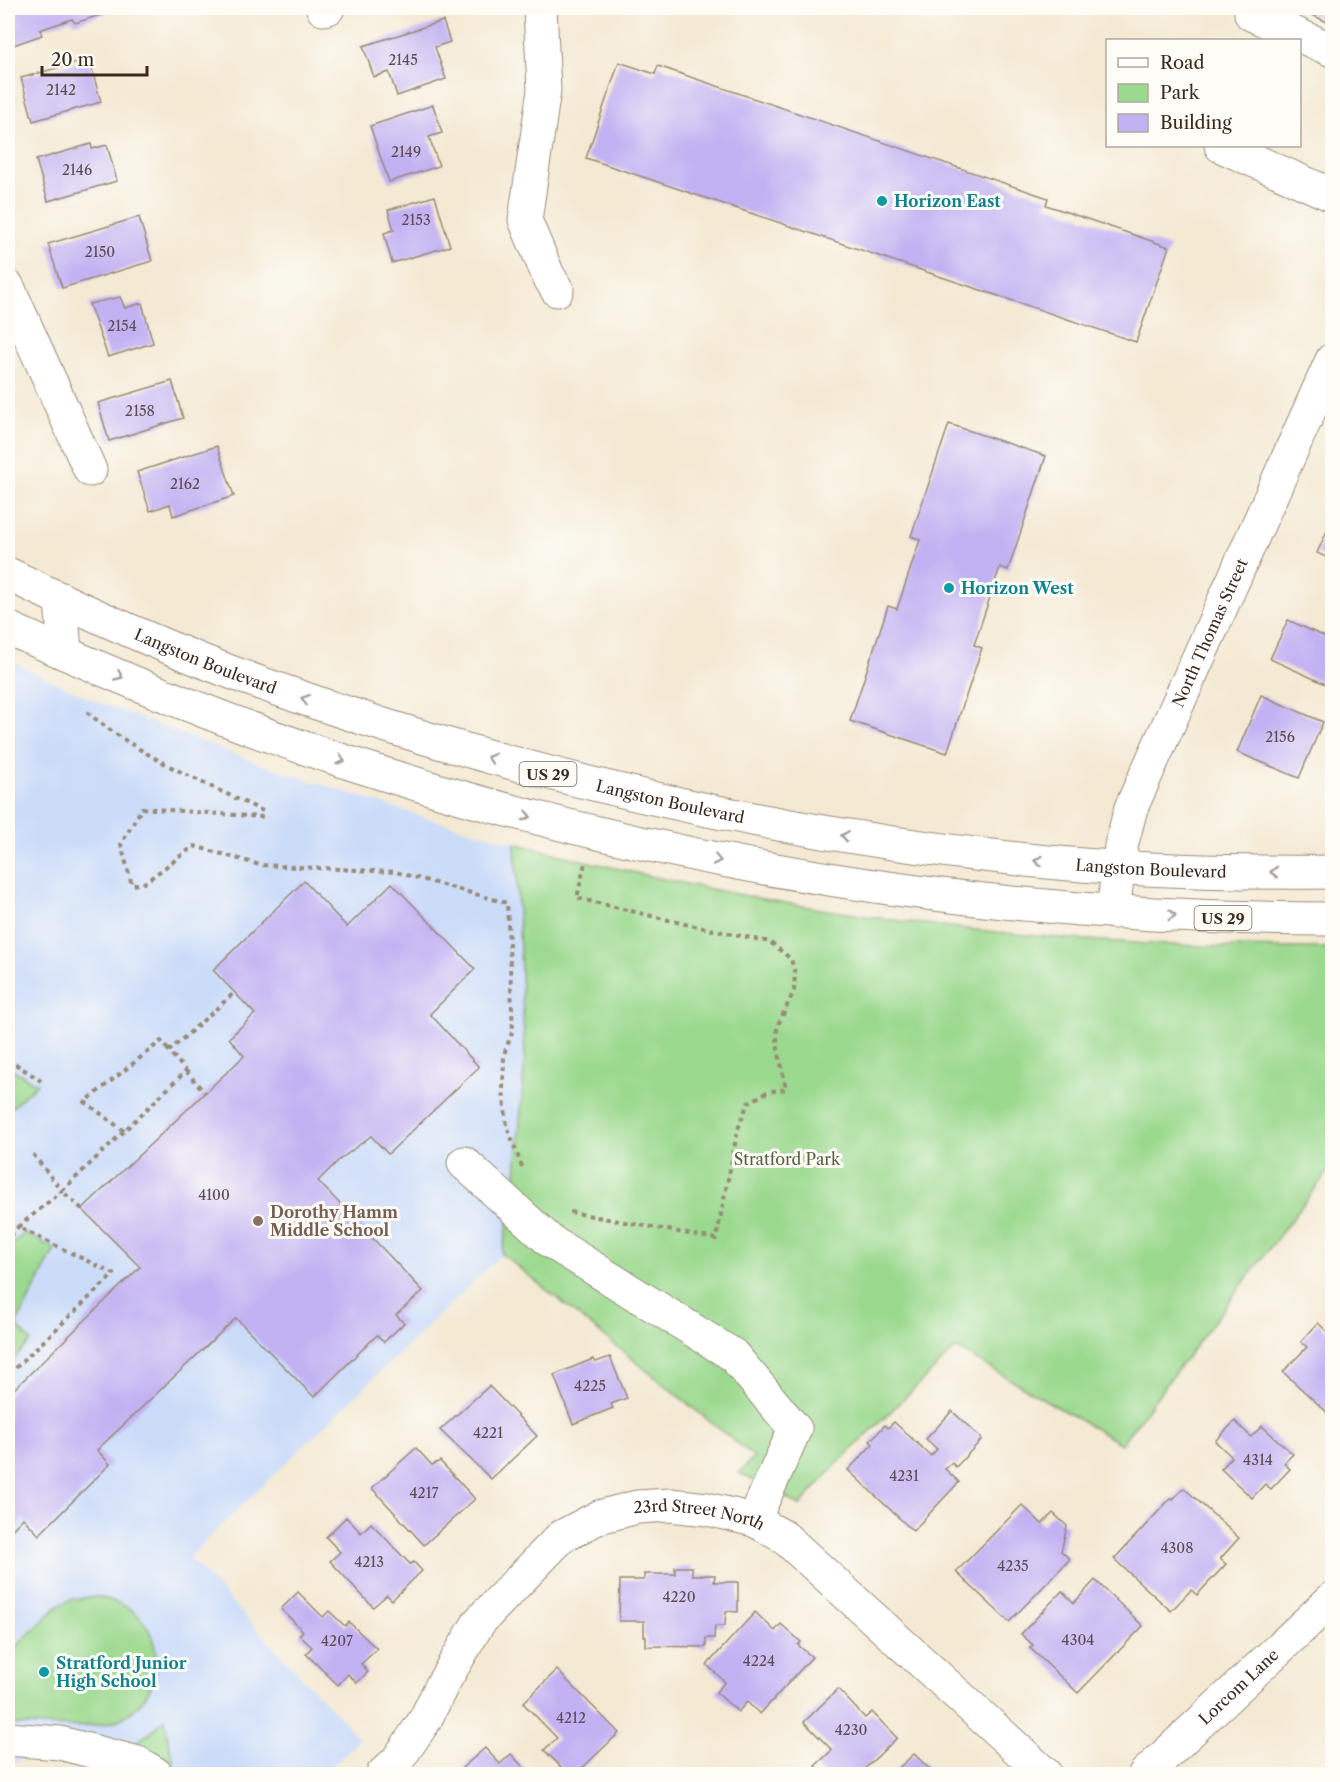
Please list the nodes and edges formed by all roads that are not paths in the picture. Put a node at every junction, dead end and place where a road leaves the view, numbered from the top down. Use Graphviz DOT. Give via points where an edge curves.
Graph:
graph roads {
  1 [pos="540,8"];
  2 [pos="1248,21"];
  3 [pos="1300,39"];
  4 [pos="1301,39"];
  5 [pos="1332,50"];
  6 [pos="1223,147"];
  7 [pos="1332,195"];
  8 [pos="8,287"];
  9 [pos="556,290"];
  10 [pos="1332,360"];
  11 [pos="90,470"];
  12 [pos="8,574"];
  13 [pos="61,599"];
  14 [pos="8,628"];
  15 [pos="65,653"];
  16 [pos="1118,867"];
  17 [pos="1332,872"];
  18 [pos="1113,912"];
  19 [pos="1332,919"];
  20 [pos="464,1163"];
  21 [pos="754,1520"];
  22 [pos="1332,1599"];
  23 [pos="8,1739"];
  24 [pos="156,1774"];
  25 [pos="383,1774"];
  26 [pos="1045,1774"];
  27 [pos="1145,1774"];
  1 -- 9 [label="main road" via="544,90 525,220"];
  2 -- 3 [label="main road"];
  4 -- 5 [label="main road"];
  6 -- 7 [label="main road"];
  8 -- 11 [label="main road"];
  10 -- 16 [label="main road, North Thomas Street" via="1131,808"];
  12 -- 13 [label="main road, Langston Boulevard / US 29"];
  13 -- 15 [label="main road"];
  16 -- 13 [label="main road, Langston Boulevard / US 29, one-way" via="891,843 607,789 429,740 279,690"];
  14 -- 15 [label="main road, US 29"];
  15 -- 18 [label="main road, US 29, one-way" via="172,698 346,762 572,828 786,873 969,899"];
  17 -- 16 [label="main road, Langston Boulevard / US 29, one-way"];
  16 -- 18 [label="main road, North Thomas Street"];
  18 -- 19 [label="main road, US 29, one-way"];
  20 -- 21 [label="main road" via="550,1241 733,1355 795,1429"];
  21 -- 25 [label="main road, 23rd Street North" via="689,1507 637,1507 599,1517 561,1538 478,1622 425,1720 397,1761"];
  21 -- 26 [label="main road, 23rd Street North" via="784,1537"];
  22 -- 27 [label="main road, Lorcom Lane"];
  23 -- 24 [label="main road" via="60,1743 138,1763"];
}
